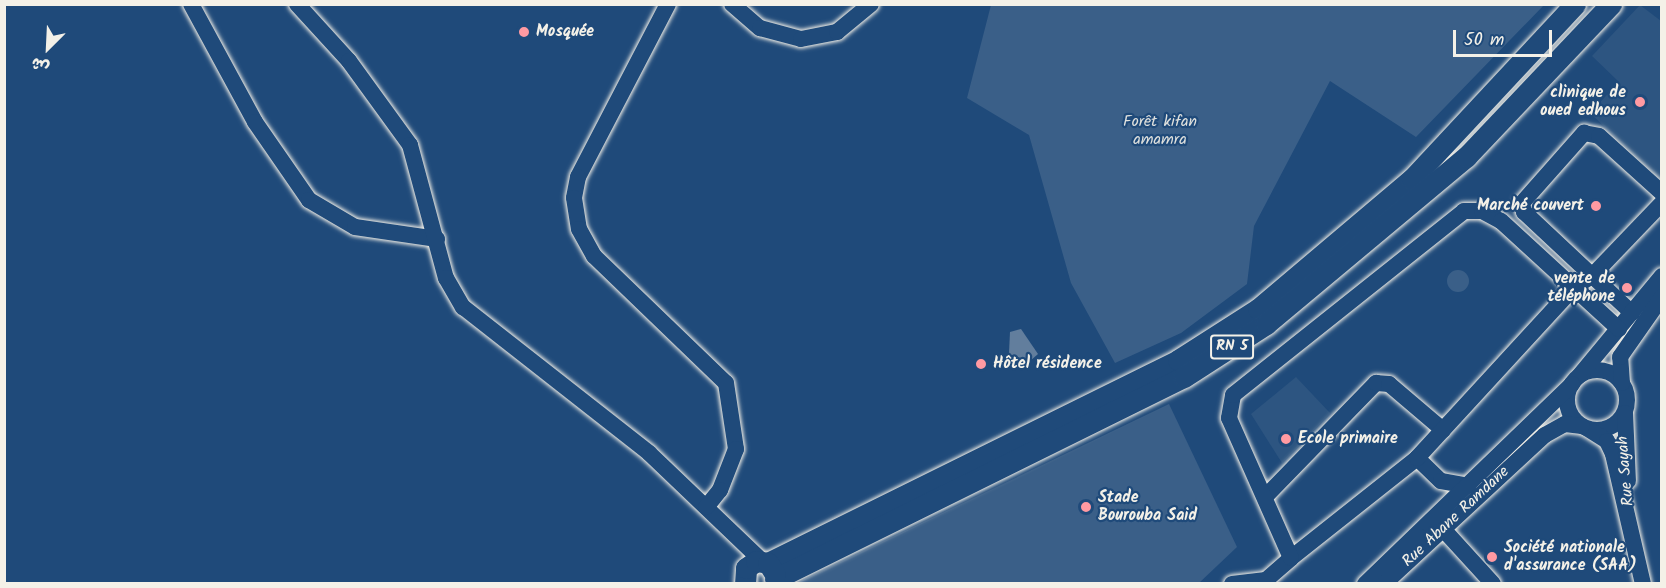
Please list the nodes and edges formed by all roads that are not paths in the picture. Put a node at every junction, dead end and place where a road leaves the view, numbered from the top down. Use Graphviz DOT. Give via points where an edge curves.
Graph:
graph roads {
  1 [pos="191,4"];
  2 [pos="297,4"];
  3 [pos="668,4"];
  4 [pos="732,4"];
  5 [pos="871,4"];
  6 [pos="1575,4"];
  7 [pos="1611,4"];
  8 [pos="1662,193"];
  9 [pos="1662,202"];
  10 [pos="437,239"];
  11 [pos="1592,276"];
  12 [pos="1662,276"];
  13 [pos="1574,287"];
  14 [pos="1662,297"];
  15 [pos="1632,313"];
  16 [pos="1619,329"];
  17 [pos="1574,382"];
  18 [pos="1622,383"];
  19 [pos="1625,413"];
  20 [pos="1585,427"];
  21 [pos="1443,430"];
  22 [pos="1417,458"];
  23 [pos="1441,481"];
  24 [pos="1469,486"];
  25 [pos="1266,496"];
  26 [pos="706,507"];
  27 [pos="1445,509"];
  28 [pos="1443,529"];
  29 [pos="1630,530"];
  30 [pos="1291,558"];
  31 [pos="755,574"];
  32 [pos="1484,580"];
  33 [pos="1268,582"];
  34 [pos="1232,584"];
  35 [pos="1365,584"];
  36 [pos="1384,584"];
  37 [pos="1643,584"];
  1 -- 10 [label="street" via="249,112 309,200 355,227"];
  2 -- 10 [label="street" via="349,61 410,145"];
  3 -- 26 [label="street" via="578,177 574,198 579,229 594,256 729,391 736,449 725,480"];
  4 -- 5 [label="street" via="760,28 801,39 837,32"];
  6 -- 31 [label="main road, RN 5" via="1412,179 1258,309 1178,360"];
  7 -- 31 [label="main road, RN 5" via="1466,157 1266,324 1184,377"];
  8 -- 11 [label="street" via="1599,136 1584,133 1524,196 1524,212"];
  9 -- 11 [label="street"];
  10 -- 26 [label="street" via="446,278 463,307 649,453"];
  11 -- 13 [label="street"];
  11 -- 15 [label="street"];
  12 -- 15 [label="street"];
  13 -- 16 [label="street"];
  13 -- 21 [label="street"];
  13 -- 25 [label="street" via="1501,221 1482,211 1464,211 1233,394 1228,418"];
  14 -- 18 [label="street" via="1620,357"];
  15 -- 16 [label="street"];
  16 -- 17 [label="street"];
  17 -- 18 [label="street" via="1600,370"];
  17 -- 20 [label="street" via="1568,404"];
  17 -- 24 [label="street"];
  18 -- 19 [label="street"];
  19 -- 20 [label="street" via="1607,429"];
  19 -- 29 [label="street, Rue Sayah"];
  20 -- 28 [label="street, Rue Abane Ramdane" via="1558,426"];
  20 -- 29 [label="street, Rue Sayah" via="1607,441 1613,454"];
  21 -- 22 [label="street"];
  21 -- 25 [label="street" via="1389,384 1376,383"];
  22 -- 23 [label="street"];
  22 -- 30 [label="street"];
  23 -- 24 [label="street"];
  23 -- 27 [label="street"];
  24 -- 27 [label="street"];
  25 -- 30 [label="street"];
  26 -- 31 [label="street" via="732,537"];
  27 -- 35 [label="street"];
  28 -- 32 [label="street"];
  28 -- 36 [label="street, Rue Abane Ramdane"];
  29 -- 37 [label="street, Rue Sayah"];
  30 -- 33 [label="street"];
  33 -- 34 [label="street"];
}
